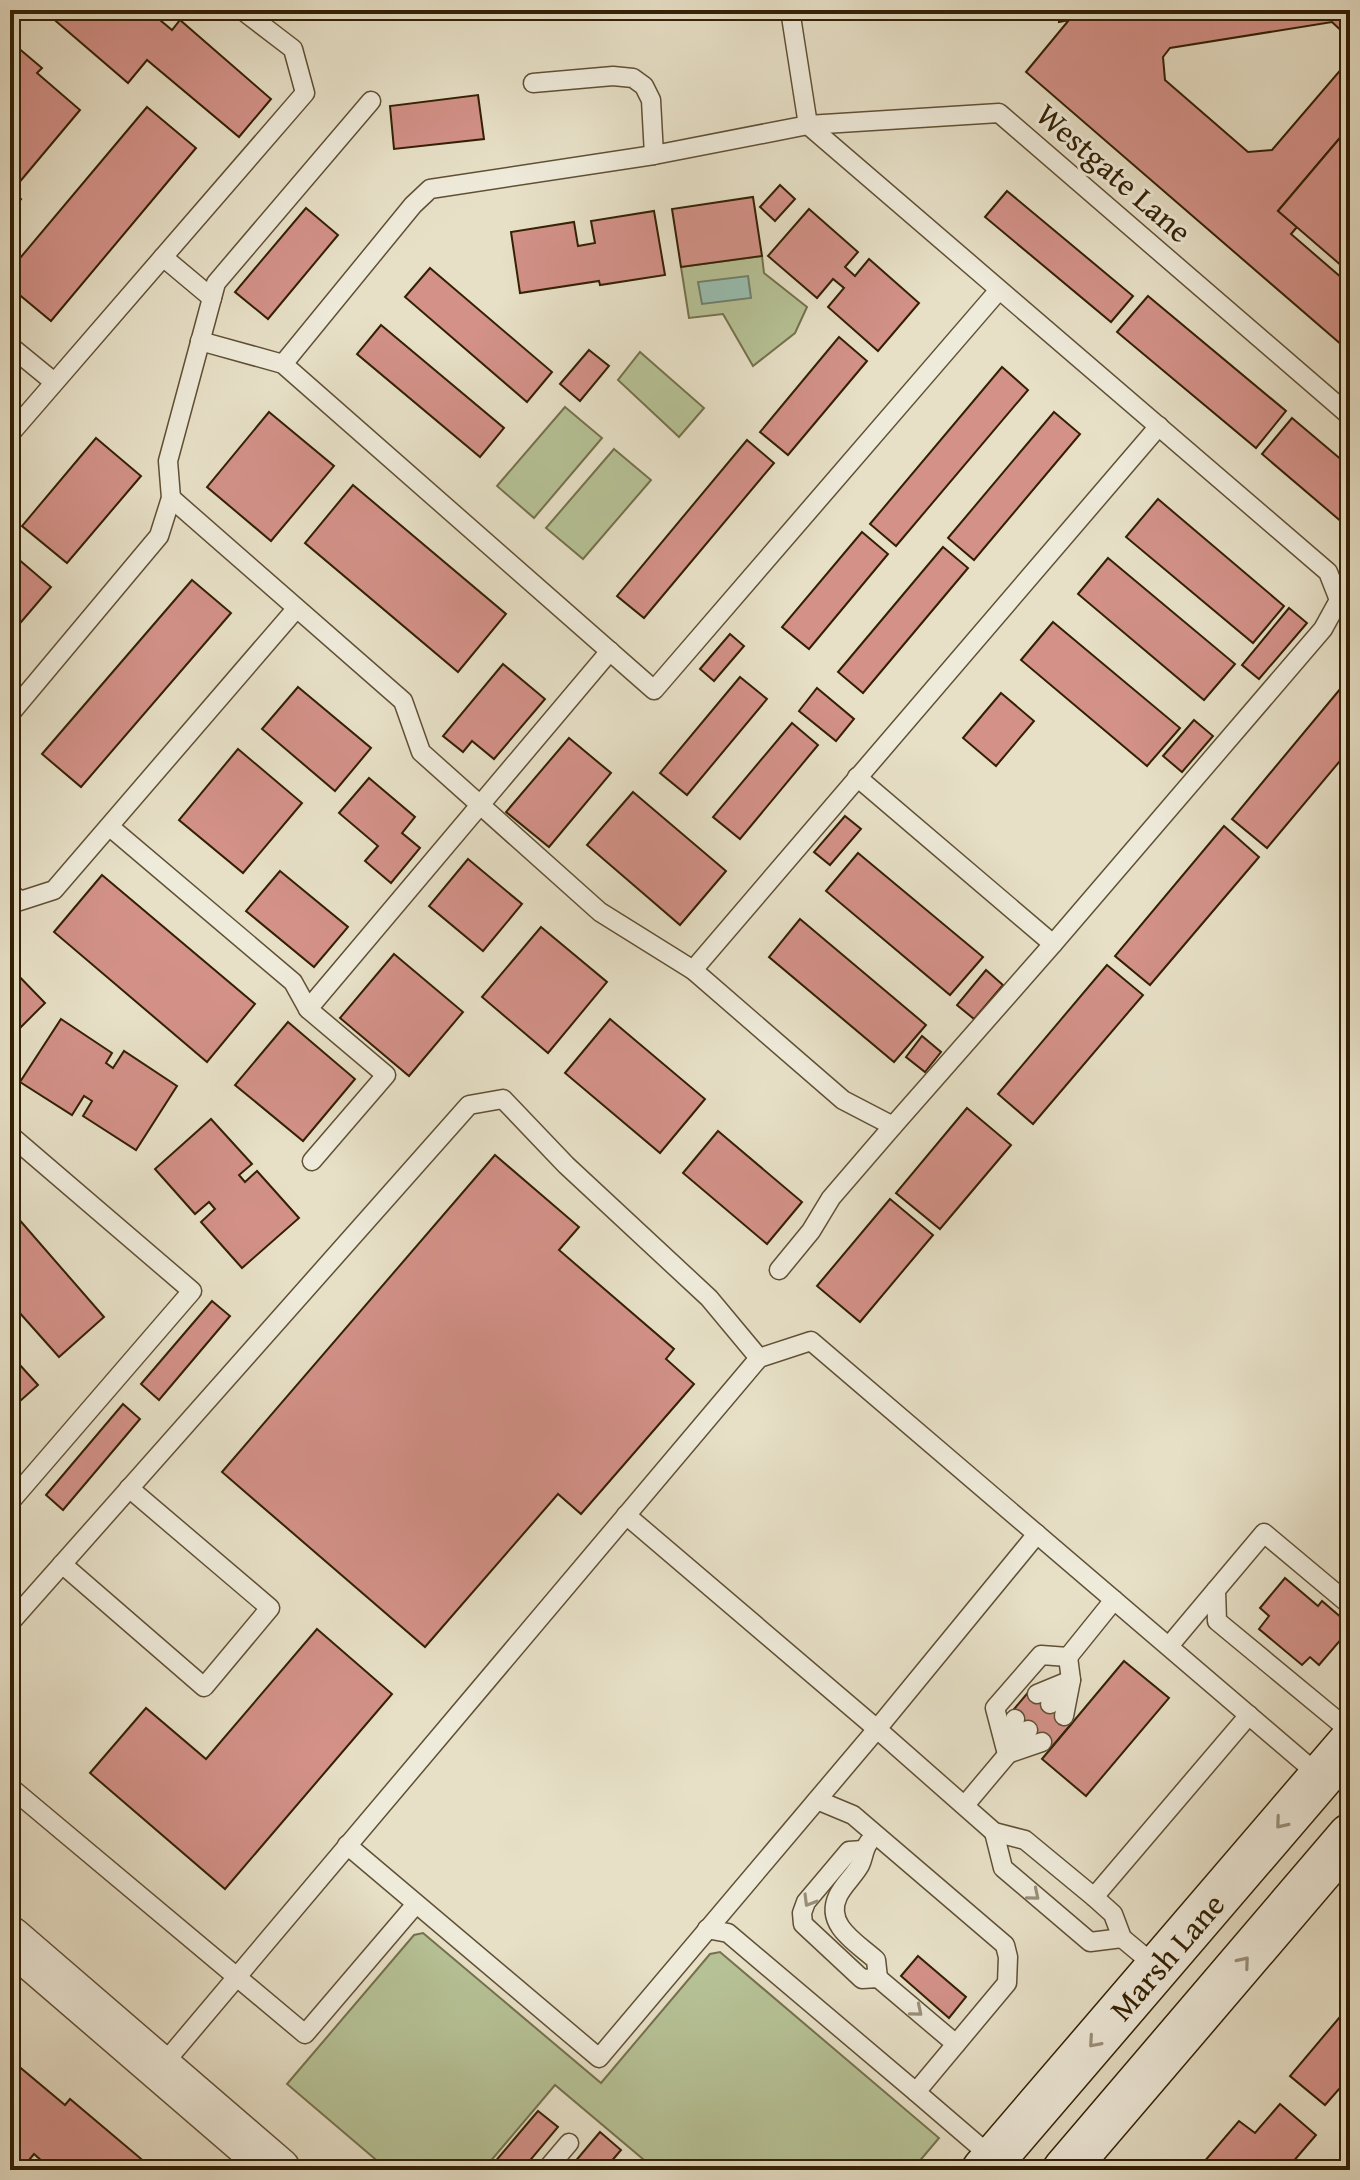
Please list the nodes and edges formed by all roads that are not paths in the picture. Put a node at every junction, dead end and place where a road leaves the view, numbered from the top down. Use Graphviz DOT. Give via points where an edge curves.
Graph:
graph roads {
  1 [pos="242,10"];
  2 [pos="790,10"];
  3 [pos="533,83"];
  4 [pos="371,101"];
  5 [pos="808,125"];
  6 [pos="654,155"];
  7 [pos="163,257"];
  8 [pos="999,290"];
  9 [pos="212,298"];
  10 [pos="200,341"];
  11 [pos="10,346"];
  12 [pos="283,364"];
  13 [pos="54,382"];
  14 [pos="1350,416"];
  15 [pos="1159,426"];
  16 [pos="10,434"];
  17 [pos="171,498"];
  18 [pos="296,609"];
  19 [pos="610,651"];
  20 [pos="10,714"];
  21 [pos="857,777"];
  22 [pos="480,805"];
  23 [pos="110,827"];
  24 [pos="10,892"];
  25 [pos="1053,944"];
  26 [pos="693,970"];
  27 [pos="308,1009"];
  28 [pos="893,1126"];
  29 [pos="10,1135"];
  30 [pos="312,1161"];
  31 [pos="779,1270"];
  32 [pos="759,1358"];
  33 [pos="129,1488"];
  34 [pos="10,1502"];
  35 [pos="626,1515"];
  36 [pos="1037,1534"];
  37 [pos="62,1564"];
  38 [pos="1216,1590"];
  39 [pos="1114,1600"];
  40 [pos="1350,1605"];
  41 [pos="10,1623"];
  42 [pos="1169,1646"];
  43 [pos="1068,1657"];
  44 [pos="1071,1680"];
  45 [pos="1249,1715"];
  46 [pos="877,1729"];
  47 [pos="1350,1731"];
  48 [pos="1350,1743"];
  49 [pos="1007,1754"];
  50 [pos="1321,1777"];
  51 [pos="10,1787"];
  52 [pos="817,1800"];
  53 [pos="965,1805"];
  54 [pos="994,1832"];
  55 [pos="876,1834"];
  56 [pos="1350,1836"];
  57 [pos="347,1845"];
  58 [pos="863,1850"];
  59 [pos="1094,1897"];
  60 [pos="416,1904"];
  61 [pos="707,1929"];
  62 [pos="1122,1938"];
  63 [pos="10,1939"];
  64 [pos="1158,1968"];
  65 [pos="237,1976"];
  66 [pos="878,1978"];
  67 [pos="1206,2007"];
  68 [pos="956,2044"];
  69 [pos="160,2068"];
  70 [pos="916,2092"];
  71 [pos="569,2143"];
  72 [pos="989,2164"];
  73 [pos="278,2170"];
  74 [pos="546,2170"];
  75 [pos="1065,2170"];
  1 -- 7 [label="lane" via="293,49 305,93"];
  2 -- 5 [label="lane"];
  3 -- 6 [label="lane" via="633,78 651,100"];
  4 -- 9 [label="lane" via="216,283"];
  5 -- 6 [label="lane, Westgate Lane"];
  5 -- 8 [label="lane"];
  5 -- 14 [label="lane, Westgate Lane" via="999,113"];
  6 -- 12 [label="lane, Westgate Lane" via="430,189"];
  7 -- 9 [label="lane"];
  7 -- 13 [label="lane"];
  8 -- 15 [label="lane"];
  8 -- 19 [label="lane" via="654,690"];
  9 -- 10 [label="lane"];
  10 -- 12 [label="lane"];
  10 -- 17 [label="lane" via="168,461"];
  11 -- 13 [label="lane"];
  12 -- 19 [label="lane"];
  13 -- 16 [label="lane"];
  15 -- 21 [label="lane"];
  15 -- 25 [label="lane" via="1328,572 1339,600 1323,629"];
  17 -- 18 [label="lane"];
  17 -- 20 [label="lane" via="159,536"];
  18 -- 22 [label="lane" via="403,701 421,752"];
  18 -- 23 [label="lane"];
  19 -- 22 [label="lane"];
  21 -- 25 [label="lane"];
  21 -- 26 [label="lane"];
  22 -- 26 [label="lane" via="600,912"];
  22 -- 27 [label="lane"];
  23 -- 24 [label="lane" via="54,890 20,901"];
  23 -- 27 [label="lane" via="293,982"];
  25 -- 28 [label="lane"];
  26 -- 28 [label="lane" via="843,1100"];
  27 -- 30 [label="lane" via="386,1075"];
  28 -- 31 [label="lane"];
  29 -- 34 [label="lane" via="192,1291"];
  32 -- 33 [label="lane" via="709,1298 503,1099 469,1105"];
  32 -- 35 [label="lane"];
  32 -- 36 [label="lane" via="811,1341"];
  33 -- 37 [label="lane"];
  33 -- 37 [label="lane" via="270,1608 204,1687"];
  35 -- 46 [label="lane"];
  35 -- 57 [label="lane"];
  36 -- 39 [label="lane"];
  36 -- 46 [label="lane"];
  37 -- 41 [label="lane"];
  38 -- 40 [label="lane" via="1264,1533"];
  38 -- 42 [label="lane"];
  38 -- 47 [label="lane" via="1217,1621"];
  39 -- 42 [label="lane"];
  39 -- 43 [label="lane"];
  42 -- 45 [label="lane"];
  43 -- 44 [label="lane"];
  43 -- 49 [label="lane" via="1041,1655 995,1708"];
  44 -- 44 [label="lane" via="1050,1705"];
  45 -- 50 [label="lane"];
  45 -- 59 [label="lane"];
  46 -- 52 [label="lane"];
  46 -- 53 [label="lane"];
  48 -- 50 [label="main road, Marsh Lane"];
  49 -- 49 [label="lane" via="1028,1731"];
  49 -- 53 [label="lane"];
  50 -- 64 [label="main road, Marsh Lane, one-way"];
  51 -- 65 [label="lane"];
  52 -- 55 [label="lane" via="853,1815"];
  52 -- 61 [label="lane"];
  53 -- 54 [label="lane"];
  54 -- 59 [label="lane" via="1025,1840"];
  54 -- 62 [label="lane, one-way" via="1003,1868 1090,1942"];
  55 -- 58 [label="lane"];
  55 -- 68 [label="lane" via="1005,1945 1007,1983"];
  67 -- 56 [label="main road, Marsh Lane, one-way"];
  57 -- 60 [label="lane"];
  57 -- 65 [label="lane"];
  58 -- 66 [label="lane" via="862,1862 833,1909 836,1924 876,1960"];
  58 -- 66 [label="lane, one-way" via="849,1851 806,1902 803,1924 862,1979"];
  59 -- 62 [label="lane" via="1113,1914"];
  60 -- 61 [label="lane" via="599,2058"];
  60 -- 65 [label="lane" via="305,2034"];
  61 -- 70 [label="lane" via="728,1933"];
  62 -- 64 [label="lane"];
  63 -- 69 [label="main road"];
  64 -- 67 [label="main road"];
  64 -- 72 [label="main road, Marsh Lane, one-way"];
  65 -- 69 [label="lane"];
  66 -- 68 [label="lane, one-way"];
  67 -- 75 [label="main road, Marsh Lane"];
  68 -- 70 [label="lane"];
  69 -- 73 [label="main road"];
  70 -- 72 [label="lane"];
  71 -- 74 [label="lane"];
}
